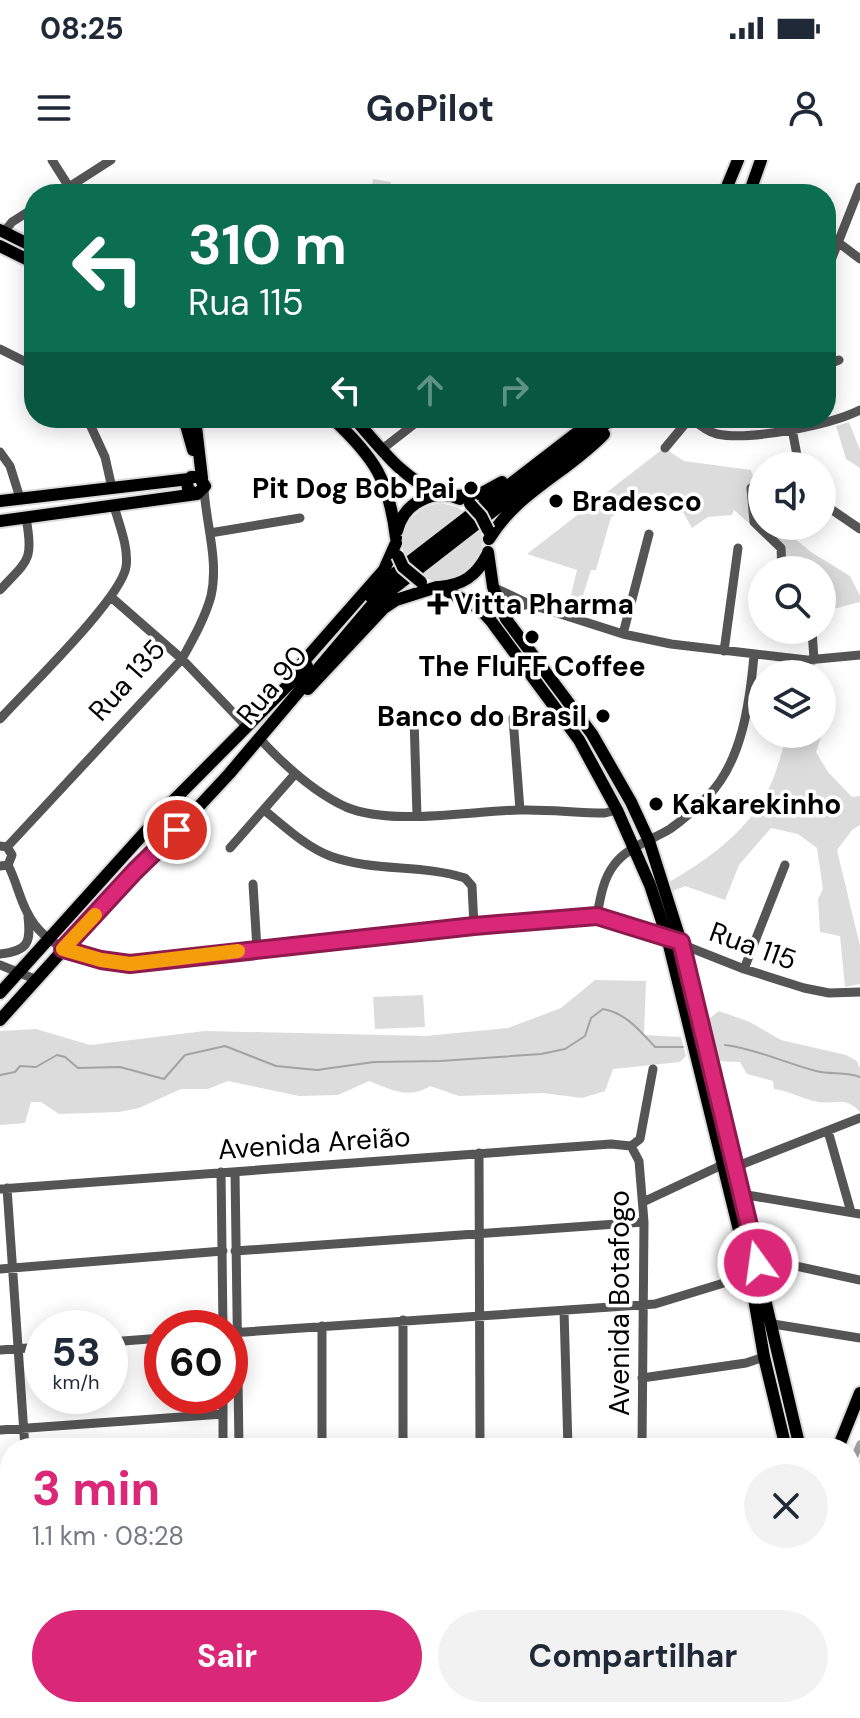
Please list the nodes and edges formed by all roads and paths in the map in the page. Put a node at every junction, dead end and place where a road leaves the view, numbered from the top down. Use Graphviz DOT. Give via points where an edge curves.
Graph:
graph roads {
  1 [pos="52,160"];
  2 [pos="111,160"];
  3 [pos="738,160"];
  4 [pos="761,160"];
  5 [pos="67,184"];
  6 [pos="74,184"];
  7 [pos="728,184"];
  8 [pos="753,184"];
  9 [pos="860,187"];
  10 [pos="24,214"];
  11 [pos="2,231"];
  12 [pos="24,242"];
  13 [pos="839,243"];
  14 [pos="0,246"];
  15 [pos="836,250"];
  16 [pos="24,258"];
  17 [pos="860,259"];
  18 [pos="0,349"];
  19 [pos="839,360"];
  20 [pos="24,361"];
  21 [pos="836,361"];
  22 [pos="860,410"];
  23 [pos="836,419"];
  24 [pos="92,428"];
  25 [pos="187,428"];
  26 [pos="195,428"];
  27 [pos="341,428"];
  28 [pos="362,428"];
  29 [pos="409,428"];
  30 [pos="575,428"];
  31 [pos="583,428"];
  32 [pos="603,428"];
  33 [pos="608,428"];
  34 [pos="682,428"];
  35 [pos="704,428"];
  36 [pos="771,428"];
  37 [pos="792,428"];
  38 [pos="665,448"];
  39 [pos="381,450"];
  40 [pos="0,452"];
  41 [pos="796,452"];
  42 [pos="196,485"];
  43 [pos="112,488"];
  44 [pos="449,495"];
  45 [pos="20,498"];
  46 [pos="0,501"];
  47 [pos="114,506"];
  48 [pos="836,513"];
  49 [pos="26,518"];
  50 [pos="300,518"];
  51 [pos="0,521"];
  52 [pos="860,529"];
  53 [pos="210,533"];
  54 [pos="649,534"];
  55 [pos="488,540"];
  56 [pos="396,546"];
  57 [pos="738,548"];
  58 [pos="493,587"];
  59 [pos="439,588"];
  60 [pos="0,590"];
  61 [pos="111,597"];
  62 [pos="529,604"];
  63 [pos="506,619"];
  64 [pos="623,634"];
  65 [pos="813,644"];
  66 [pos="724,651"];
  67 [pos="754,655"];
  68 [pos="860,655"];
  69 [pos="182,659"];
  70 [pos="814,660"];
  71 [pos="278,714"];
  72 [pos="414,718"];
  73 [pos="513,718"];
  74 [pos="0,719"];
  75 [pos="250,722"];
  76 [pos="259,738"];
  77 [pos="295,774"];
  78 [pos="264,810"];
  79 [pos="520,810"];
  80 [pos="617,810"];
  81 [pos="417,816"];
  82 [pos="649,841"];
  83 [pos="4,847"];
  84 [pos="230,848"];
  85 [pos="635,849"];
  86 [pos="785,865"];
  87 [pos="4,866"];
  88 [pos="253,884"];
  89 [pos="28,915"];
  90 [pos="597,916"];
  91 [pos="474,926"];
  92 [pos="667,937"];
  93 [pos="50,939"];
  94 [pos="681,942"];
  95 [pos="63,949"];
  96 [pos="257,949"];
  97 [pos="0,954"];
  98 [pos="0,965"];
  99 [pos="744,969"];
  100 [pos="18,973"];
  101 [pos="37,980"];
  102 [pos="860,992"];
  103 [pos="0,993"];
  104 [pos="0,1020"];
  105 [pos="653,1069"];
  106 [pos="860,1118"];
  107 [pos="828,1131"];
  108 [pos="631,1146"];
  109 [pos="479,1153"];
  110 [pos="728,1166"];
  111 [pos="221,1172"];
  112 [pos="235,1172"];
  113 [pos="3,1188"];
  114 [pos="741,1194"];
  115 [pos="643,1202"];
  116 [pos="855,1213"];
  117 [pos="644,1222"];
  118 [pos="478,1232"];
  119 [pos="223,1251"];
  120 [pos="235,1251"];
  121 [pos="758,1263"];
  122 [pos="13,1268"];
  123 [pos="0,1269"];
  124 [pos="750,1275"];
  125 [pos="860,1280"];
  126 [pos="642,1304"];
  127 [pos="223,1310"];
  128 [pos="234,1310"];
  129 [pos="564,1311"];
  130 [pos="481,1314"];
  131 [pos="403,1320"];
  132 [pos="773,1324"];
  133 [pos="322,1326"];
  134 [pos="248,1332"];
  135 [pos="860,1338"];
  136 [pos="19,1348"];
  137 [pos="24,1348"];
  138 [pos="0,1350"];
  139 [pos="772,1361"];
  140 [pos="642,1378"];
  141 [pos="860,1393"];
  142 [pos="860,1413"];
  143 [pos="223,1414"];
  144 [pos="237,1414"];
  145 [pos="24,1428"];
  146 [pos="0,1430"];
  147 [pos="24,1438"];
  148 [pos="223,1438"];
  149 [pos="238,1438"];
  150 [pos="322,1438"];
  151 [pos="403,1438"];
  152 [pos="480,1438"];
  153 [pos="568,1438"];
  154 [pos="642,1438"];
  155 [pos="784,1438"];
  156 [pos="794,1438"];
  157 [pos="806,1438"];
  158 [pos="842,1438"];
  159 [pos="849,1438"];
  1 -- 5 [label="street"];
  2 -- 6 [label="street"];
  3 -- 7 [label="main road"];
  4 -- 8 [label="main road"];
  9 -- 13 [label="street"];
  10 -- 11 [label="street"];
  11 -- 12 [label="main road"];
  13 -- 15 [label="street"];
  13 -- 17 [label="street"];
  14 -- 16 [label="main road"];
  18 -- 20 [label="street"];
  19 -- 21 [label="street"];
  22 -- 23 [label="street"];
  24 -- 43 [label="street"];
  25 -- 42 [label="main road, Rua 135"];
  26 -- 42 [label="main road, Rua 135"];
  27 -- 56 [label="main road" via="381,473"];
  28 -- 39 [label="main road"];
  29 -- 39 [label="street"];
  30 -- 44 [label="main road" via="494,488"];
  31 -- 75 [label="main road, Rua 90" via="389,579"];
  32 -- 71 [label="main road, Rua 90" via="385,593"];
  33 -- 55 [label="main road" via="590,449 510,509"];
  34 -- 38 [label="street"];
  35 -- 36 [label="street" via="738,436"];
  37 -- 41 [label="street"];
  39 -- 44 [label="main road" via="413,480"];
  40 -- 45 [label="street"];
  42 -- 43 [label="main road"];
  42 -- 47 [label="main road"];
  42 -- 53 [label="street, Rua 135"];
  43 -- 45 [label="main road"];
  44 -- 55 [label="main road, bridge" via="481,516"];
  44 -- 56 [label="main road" via="416,502 399,524"];
  45 -- 46 [label="main road"];
  47 -- 49 [label="main road"];
  47 -- 61 [label="street" via="126,569"];
  48 -- 52 [label="street"];
  49 -- 51 [label="main road"];
  49 -- 60 [label="street" via="29,557"];
  50 -- 53 [label="street"];
  53 -- 69 [label="street, Rua 135" via="211,595"];
  54 -- 64 [label="street"];
  55 -- 58 [label="main road"];
  55 -- 59 [label="main road" via="481,566 471,577"];
  56 -- 59 [label="main road, bridge" via="403,567"];
  56 -- 75 [label="main road" via="384,570"];
  57 -- 66 [label="street"];
  58 -- 62 [label="street"];
  58 -- 63 [label="main road"];
  59 -- 71 [label="main road" via="384,608 301,697"];
  59 -- 80 [label="main road" via="480,609 491,621 579,740"];
  61 -- 69 [label="street"];
  61 -- 74 [label="street"];
  62 -- 63 [label="street"];
  62 -- 64 [label="street"];
  63 -- 82 [label="main road" via="592,734"];
  64 -- 66 [label="street"];
  65 -- 70 [label="street"];
  66 -- 67 [label="street"];
  67 -- 70 [label="street"];
  67 -- 82 [label="street" via="749,711 733,757 710,795"];
  68 -- 70 [label="street"];
  69 -- 75 [label="street"];
  69 -- 83 [label="street, Rua 135"];
  71 -- 76 [label="main road, Rua 90"];
  72 -- 81 [label="street"];
  73 -- 79 [label="street"];
  75 -- 93 [label="main road, Rua 90"];
  76 -- 77 [label="street"];
  76 -- 95 [label="main road, Rua 90"];
  77 -- 78 [label="street"];
  77 -- 81 [label="street" via="348,808"];
  78 -- 84 [label="street"];
  78 -- 91 [label="street" via="328,855 465,878 472,886"];
  79 -- 80 [label="street"];
  79 -- 81 [label="street"];
  80 -- 85 [label="main road"];
  82 -- 85 [label="street"];
  82 -- 94 [label="main road"];
  83 -- 87 [label="street" via="12,855"];
  85 -- 90 [label="street" via="613,865"];
  85 -- 92 [label="main road"];
  86 -- 99 [label="street"];
  87 -- 89 [label="street"];
  88 -- 96 [label="street"];
  89 -- 93 [label="street"];
  89 -- 97 [label="street" via="29,938 21,949"];
  90 -- 91 [label="street, Rua 115"];
  90 -- 92 [label="street, Rua 115"];
  91 -- 96 [label="street, Rua 115"];
  92 -- 94 [label="street, Rua 115"];
  92 -- 110 [label="main road"];
  93 -- 95 [label="street"];
  93 -- 100 [label="main road, Rua 90"];
  94 -- 99 [label="street, Rua 115"];
  94 -- 110 [label="main road"];
  95 -- 96 [label="street, Rua 115" via="130,964"];
  95 -- 101 [label="main road, Rua 90"];
  98 -- 100 [label="street"];
  99 -- 102 [label="street, Rua 115" via="829,993"];
  100 -- 101 [label="street"];
  100 -- 103 [label="main road, Rua 90"];
  101 -- 104 [label="main road, Rua 90"];
  105 -- 108 [label="street" via="640,1139"];
  106 -- 107 [label="street"];
  107 -- 110 [label="street"];
  107 -- 116 [label="street"];
  108 -- 109 [label="street, Avenida Areião"];
  108 -- 115 [label="street, Avenida Botafogo" via="639,1161"];
  109 -- 112 [label="street, Avenida Areião"];
  109 -- 118 [label="street"];
  110 -- 114 [label="main road"];
  110 -- 115 [label="street"];
  110 -- 124 [label="main road"];
  111 -- 112 [label="street, Avenida Areião"];
  111 -- 113 [label="street, Avenida Areião"];
  111 -- 119 [label="street"];
  112 -- 120 [label="street"];
  113 -- 122 [label="street"];
  114 -- 116 [label="street"];
  114 -- 121 [label="main road"];
  115 -- 117 [label="street, Avenida Botafogo"];
  117 -- 118 [label="street"];
  117 -- 126 [label="street, Avenida Botafogo"];
  118 -- 120 [label="street"];
  118 -- 130 [label="street"];
  119 -- 122 [label="street"];
  119 -- 127 [label="street"];
  120 -- 128 [label="street"];
  121 -- 125 [label="street" via="768,1260"];
  121 -- 132 [label="main road"];
  122 -- 123 [label="street"];
  122 -- 136 [label="street"];
  124 -- 126 [label="street"];
  124 -- 139 [label="main road"];
  126 -- 129 [label="street"];
  126 -- 140 [label="street, Avenida Botafogo"];
  129 -- 130 [label="street"];
  129 -- 153 [label="street"];
  130 -- 131 [label="street"];
  130 -- 152 [label="street"];
  131 -- 133 [label="street"];
  131 -- 151 [label="street"];
  132 -- 135 [label="street"];
  132 -- 139 [label="main road"];
  132 -- 157 [label="main road"];
  133 -- 134 [label="street"];
  133 -- 150 [label="street"];
  136 -- 137 [label="street"];
  136 -- 138 [label="street"];
  136 -- 145 [label="street"];
  139 -- 140 [label="street"];
  139 -- 155 [label="main road"];
  139 -- 156 [label="main road"];
  140 -- 154 [label="street, Avenida Botafogo"];
  141 -- 158 [label="main road"];
  142 -- 159 [label="main road"];
  143 -- 145 [label="street"];
  143 -- 148 [label="street"];
  144 -- 149 [label="street"];
  145 -- 146 [label="street"];
  145 -- 147 [label="street"];
}
